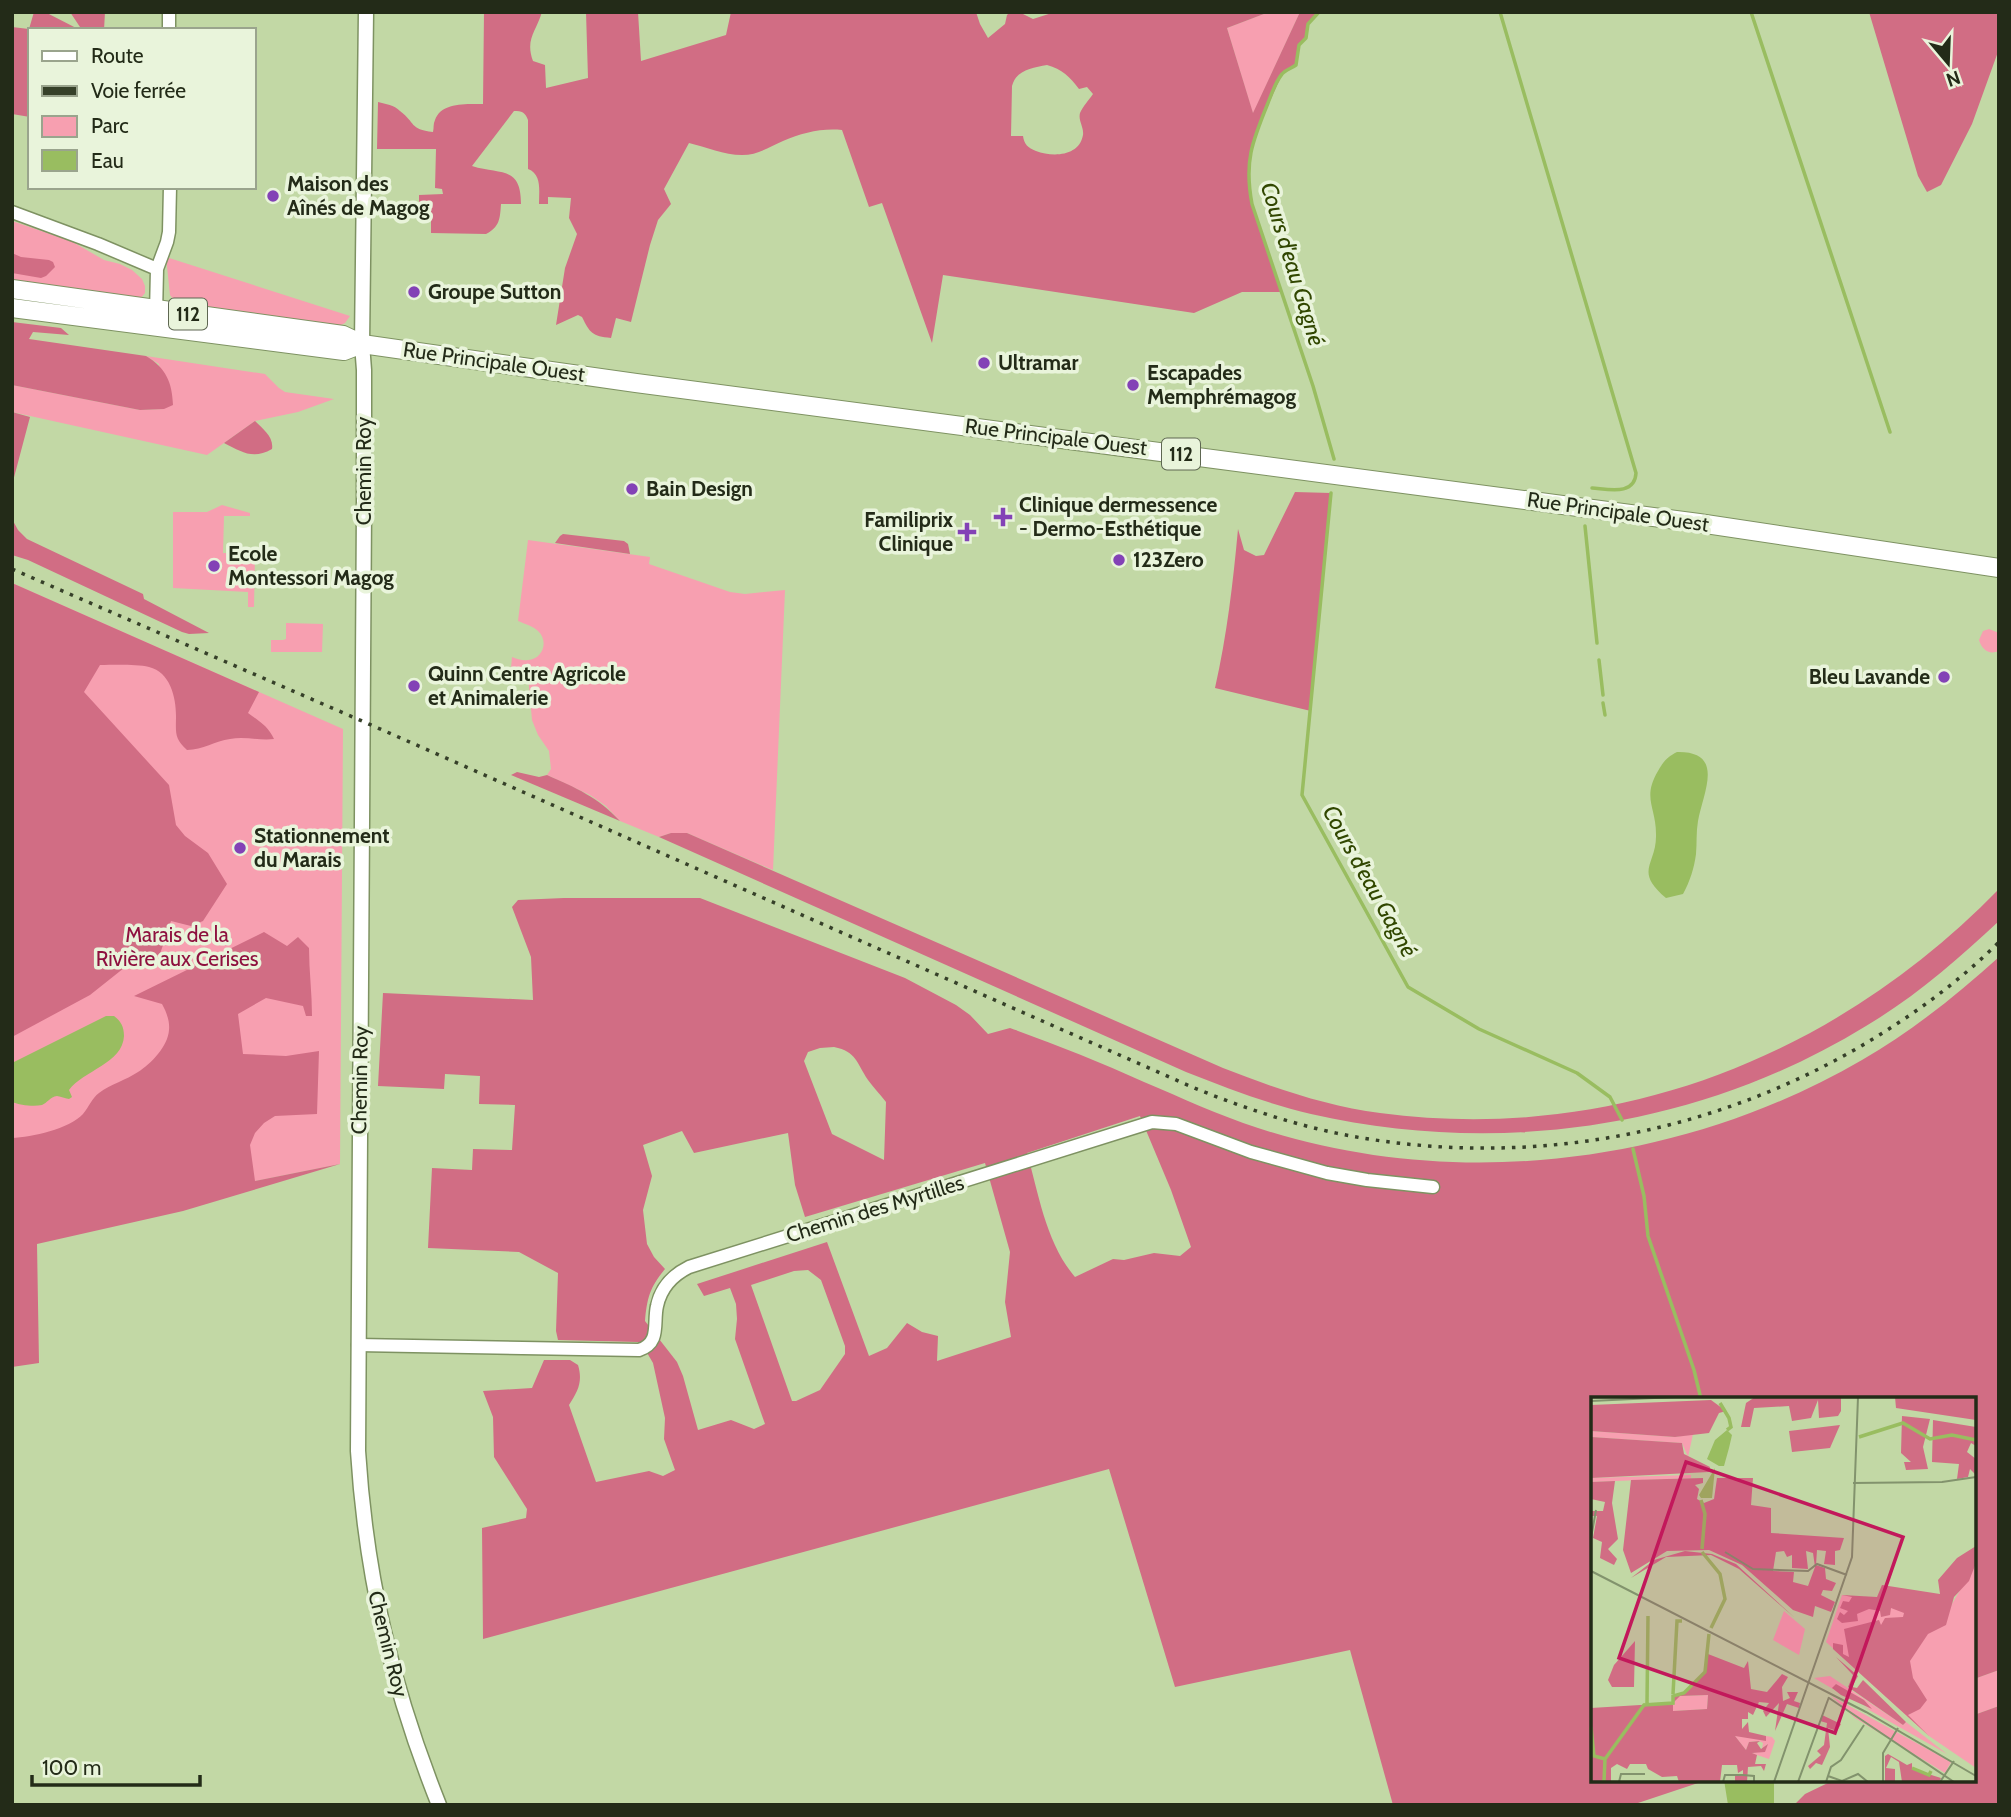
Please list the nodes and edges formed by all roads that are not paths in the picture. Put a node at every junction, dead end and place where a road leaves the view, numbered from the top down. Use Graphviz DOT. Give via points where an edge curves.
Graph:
graph roads {
  1 [pos="366,12"];
  2 [pos="170,189"];
  3 [pos="12,212"];
  4 [pos="157,269"];
  5 [pos="12,289"];
  6 [pos="12,307"];
  7 [pos="156,318"];
  8 [pos="362,344"];
  9 [pos="1999,568"];
  10 [pos="1433,1187"];
  11 [pos="358,1345"];
  12 [pos="439,1805"];
  1 -- 8 [label="street, Chemin Roy"];
  2 -- 4 [label="street" via="169,232"];
  3 -- 4 [label="street"];
  4 -- 7 [label="street"];
  5 -- 7 [label="main road, Rue Principale Ouest / 112"];
  6 -- 7 [label="main road, Rue Principale Ouest / 112"];
  7 -- 8 [label="main road, Rue Principale Ouest / 112" via="344,351"];
  8 -- 9 [label="main road, Rue Principale Ouest / 112" via="1685,521"];
  8 -- 11 [label="street, Chemin Roy"];
  10 -- 11 [label="street, Chemin des Myrtilles" via="1289,1164 1176,1124 1152,1122 689,1267 663,1289 653,1339 639,1350"];
  11 -- 12 [label="street, Chemin Roy" via="358,1451 374,1589 399,1693"];
}
